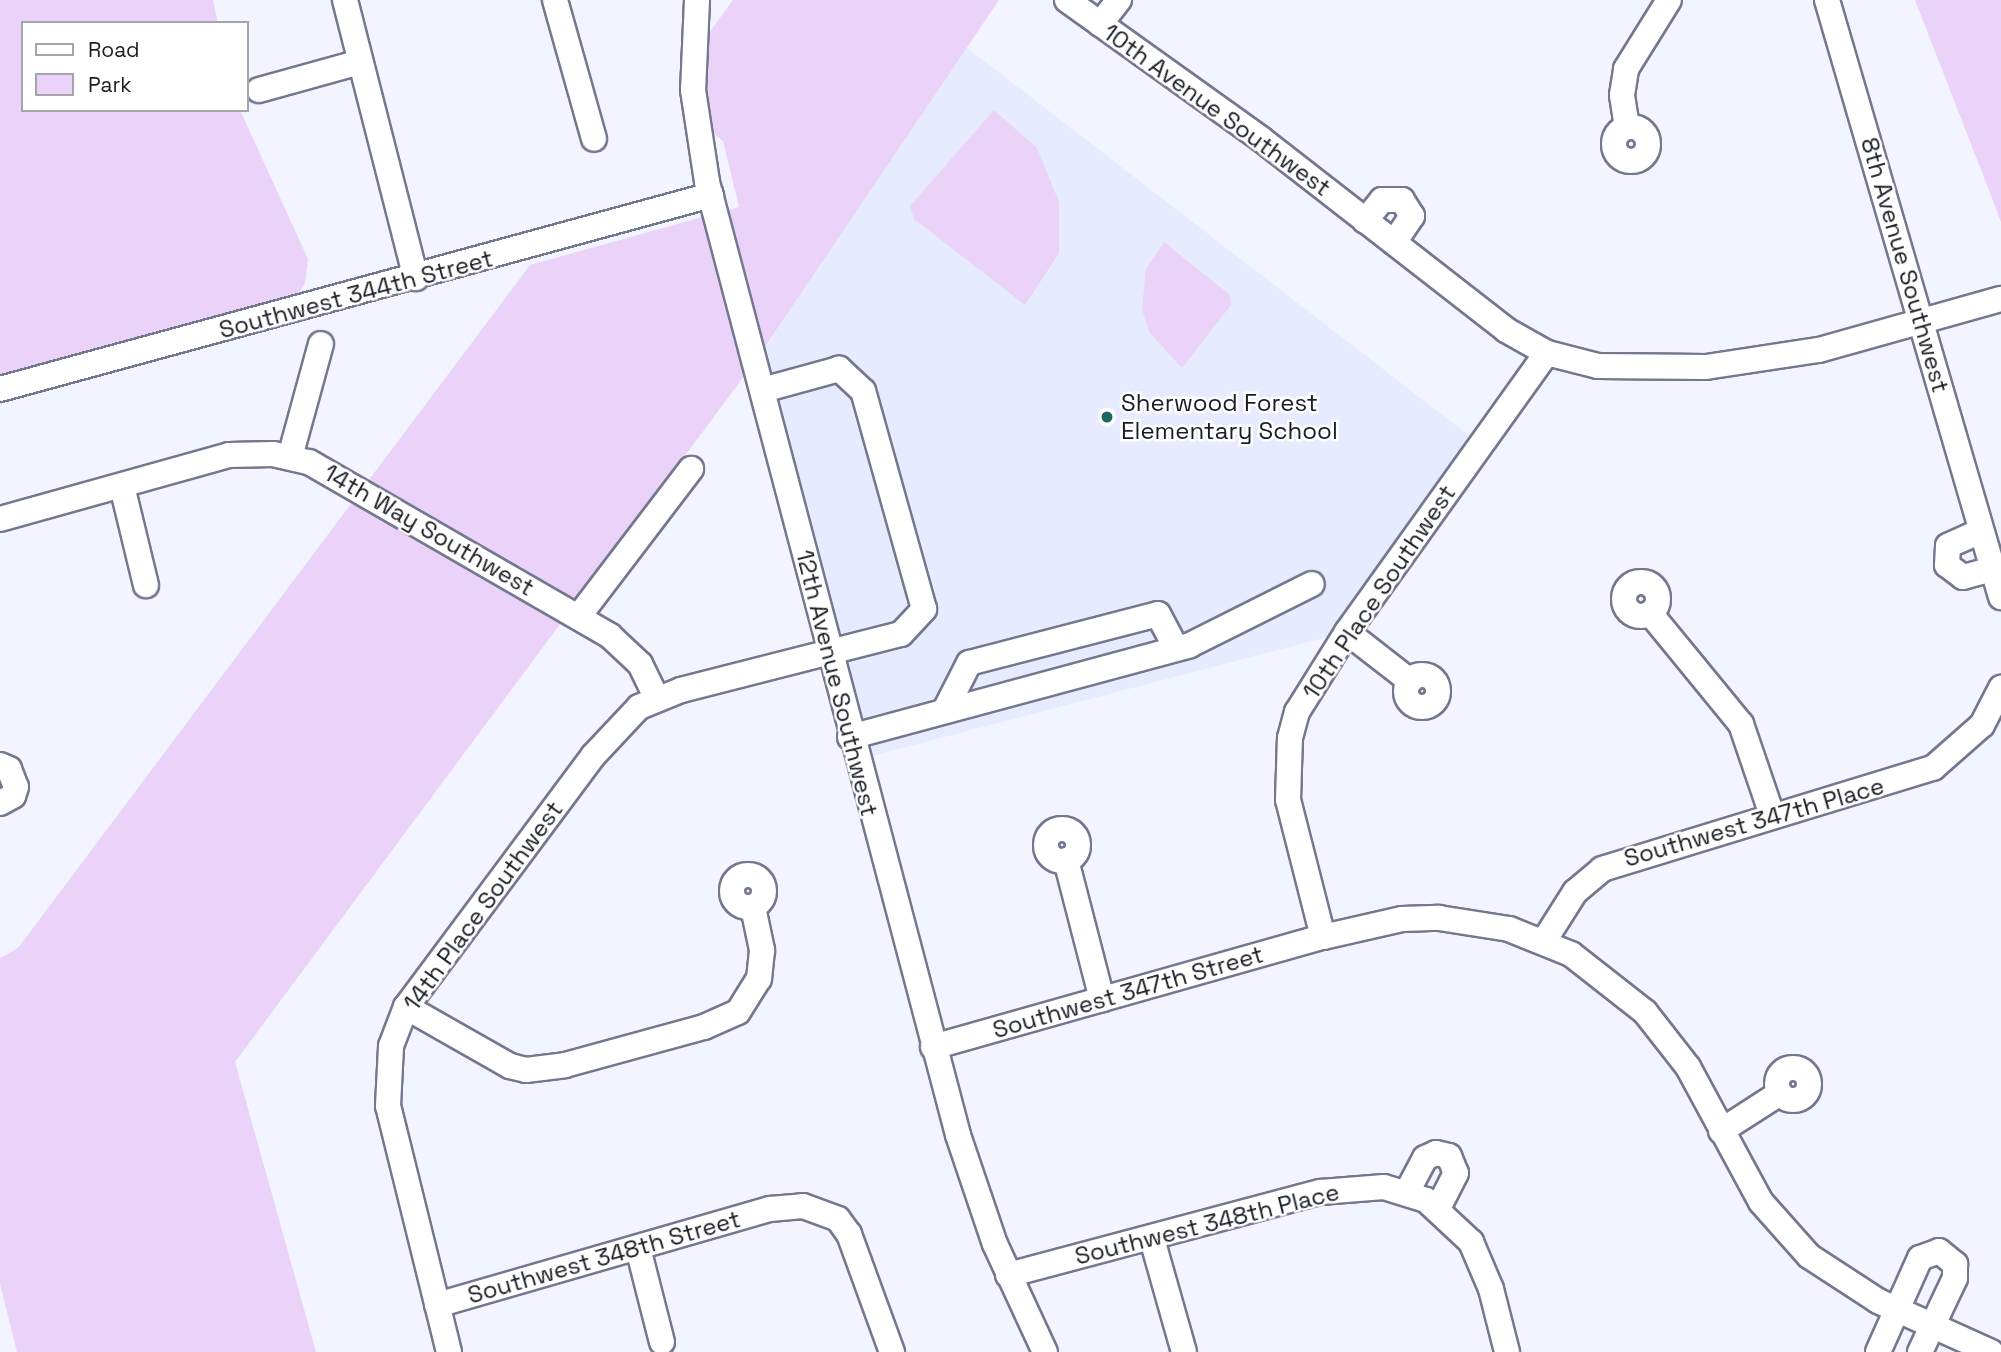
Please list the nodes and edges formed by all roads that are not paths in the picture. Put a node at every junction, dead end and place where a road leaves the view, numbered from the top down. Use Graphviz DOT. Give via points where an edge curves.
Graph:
graph roads {
  1 [pos="345,0"];
  2 [pos="555,0"];
  3 [pos="697,0"];
  4 [pos="1067,0"];
  5 [pos="1119,0"];
  6 [pos="1670,0"];
  7 [pos="1827,0"];
  8 [pos="1100,24"];
  9 [pos="360,62"];
  10 [pos="259,90"];
  11 [pos="1627,127"];
  12 [pos="594,139"];
  13 [pos="711,195"];
  14 [pos="1365,220"];
  15 [pos="1394,243"];
  16 [pos="416,278"];
  17 [pos="2001,299"];
  18 [pos="1922,322"];
  19 [pos="321,344"];
  20 [pos="1547,353"];
  21 [pos="0,389"];
  22 [pos="763,390"];
  23 [pos="290,457"];
  24 [pos="691,468"];
  25 [pos="122,486"];
  26 [pos="0,519"];
  27 [pos="1981,531"];
  28 [pos="1992,569"];
  29 [pos="1312,584"];
  30 [pos="146,585"];
  31 [pos="2001,597"];
  32 [pos="1650,613"];
  33 [pos="579,617"];
  34 [pos="1347,632"];
  35 [pos="1176,648"];
  36 [pos="828,652"];
  37 [pos="1410,681"];
  38 [pos="2001,688"];
  39 [pos="656,697"];
  40 [pos="945,710"];
  41 [pos="850,737"];
  42 [pos="0,765"];
  43 [pos="0,803"];
  44 [pos="1772,815"];
  45 [pos="1066,860"];
  46 [pos="753,906"];
  47 [pos="1323,937"];
  48 [pos="1544,941"];
  49 [pos="1102,999"];
  50 [pos="406,1007"];
  51 [pos="933,1048"];
  52 [pos="1780,1093"];
  53 [pos="1721,1131"];
  54 [pos="1152,1239"];
  55 [pos="638,1248"];
  56 [pos="1008,1275"];
  57 [pos="437,1305"];
  58 [pos="1916,1318"];
  59 [pos="662,1342"];
  60 [pos="449,1352"];
  61 [pos="892,1352"];
  62 [pos="1045,1352"];
  63 [pos="1184,1352"];
  64 [pos="1507,1352"];
  65 [pos="1878,1352"];
  66 [pos="1920,1352"];
  67 [pos="1991,1352"];
  1 -- 9 [label="street"];
  2 -- 12 [label="street"];
  3 -- 13 [label="street, 12th Avenue Southwest" via="693,90"];
  4 -- 8 [label="street, 10th Avenue Southwest"];
  5 -- 8 [label="street"];
  6 -- 11 [label="street" via="1626,69 1622,87"];
  7 -- 18 [label="street, 8th Avenue Southwest"];
  8 -- 14 [label="street, 10th Avenue Southwest"];
  9 -- 10 [label="street"];
  9 -- 16 [label="street"];
  13 -- 16 [label="street, Southwest 344th Street"];
  13 -- 22 [label="street, 12th Avenue Southwest"];
  14 -- 15 [label="street, 10th Avenue Southwest"];
  14 -- 15 [label="street" via="1382,200 1395,198 1407,204 1411,223"];
  15 -- 20 [label="street, 10th Avenue Southwest" via="1506,330"];
  16 -- 21 [label="street, Southwest 344th Street"];
  17 -- 18 [label="street, 10th Avenue Southwest"];
  18 -- 20 [label="street, 10th Avenue Southwest" via="1819,350 1706,367 1598,366"];
  18 -- 27 [label="street, 8th Avenue Southwest"];
  19 -- 23 [label="street"];
  20 -- 34 [label="street, 10th Place Southwest"];
  22 -- 36 [label="street, 12th Avenue Southwest"];
  22 -- 36 [label="street" via="839,369 863,391 923,609 901,634"];
  23 -- 25 [label="street, 14th Way Southwest" via="229,455"];
  23 -- 33 [label="street, 14th Way Southwest" via="326,469"];
  24 -- 33 [label="street"];
  25 -- 26 [label="street, 14th Way Southwest"];
  25 -- 30 [label="street"];
  27 -- 28 [label="street, 8th Avenue Southwest"];
  27 -- 28 [label="street" via="1953,541 1945,552 1947,565 1963,577"];
  28 -- 31 [label="street, 8th Avenue Southwest"];
  29 -- 35 [label="street"];
  32 -- 44 [label="street" via="1741,724"];
  33 -- 39 [label="street, 14th Way Southwest" via="631,653"];
  34 -- 37 [label="street"];
  34 -- 47 [label="street, 10th Place Southwest" via="1297,712 1287,765 1288,800"];
  35 -- 40 [label="street"];
  35 -- 40 [label="street" via="1157,614 983,659 970,663"];
  36 -- 39 [label="street"];
  36 -- 41 [label="street, 12th Avenue Southwest"];
  38 -- 44 [label="street, Southwest 347th Place" via="1982,725 1933,768"];
  39 -- 50 [label="street, 14th Place Southwest" via="626,718 593,756"];
  40 -- 41 [label="street"];
  41 -- 51 [label="street, 12th Avenue Southwest"];
  42 -- 43 [label="street" via="9,769 16,787 13,796"];
  44 -- 48 [label="street, Southwest 347th Place" via="1602,869 1575,892"];
  45 -- 49 [label="street"];
  46 -- 50 [label="street" via="762,950 756,986 738,1013 704,1027 565,1065 526,1070 510,1066"];
  47 -- 48 [label="street, Southwest 347th Street" via="1402,919 1439,918 1509,929"];
  47 -- 49 [label="street, Southwest 347th Street"];
  48 -- 53 [label="street, Southwest 347th Street" via="1600,973 1645,1012 1688,1068"];
  49 -- 51 [label="street, Southwest 347th Street"];
  50 -- 57 [label="street, 14th Place Southwest" via="391,1046 388,1106"];
  51 -- 56 [label="street, 12th Avenue Southwest" via="958,1135"];
  52 -- 53 [label="street"];
  53 -- 58 [label="street, Southwest 347th Street" via="1761,1202 1785,1232 1835,1275"];
  54 -- 56 [label="street, Southwest 348th Place"];
  54 -- 63 [label="street"];
  54 -- 64 [label="street, Southwest 348th Place" via="1341,1188 1384,1187 1424,1200 1458,1226 1481,1264"];
  55 -- 57 [label="street, Southwest 348th Street"];
  55 -- 59 [label="street"];
  55 -- 61 [label="street, Southwest 348th Street" via="770,1209 803,1206 838,1219 857,1247"];
  56 -- 62 [label="street, 12th Avenue Southwest"];
  57 -- 60 [label="street, 14th Place Southwest"];
  58 -- 65 [label="street"];
  58 -- 66 [label="street"];
  58 -- 67 [label="street, Southwest 347th Street"];
}
